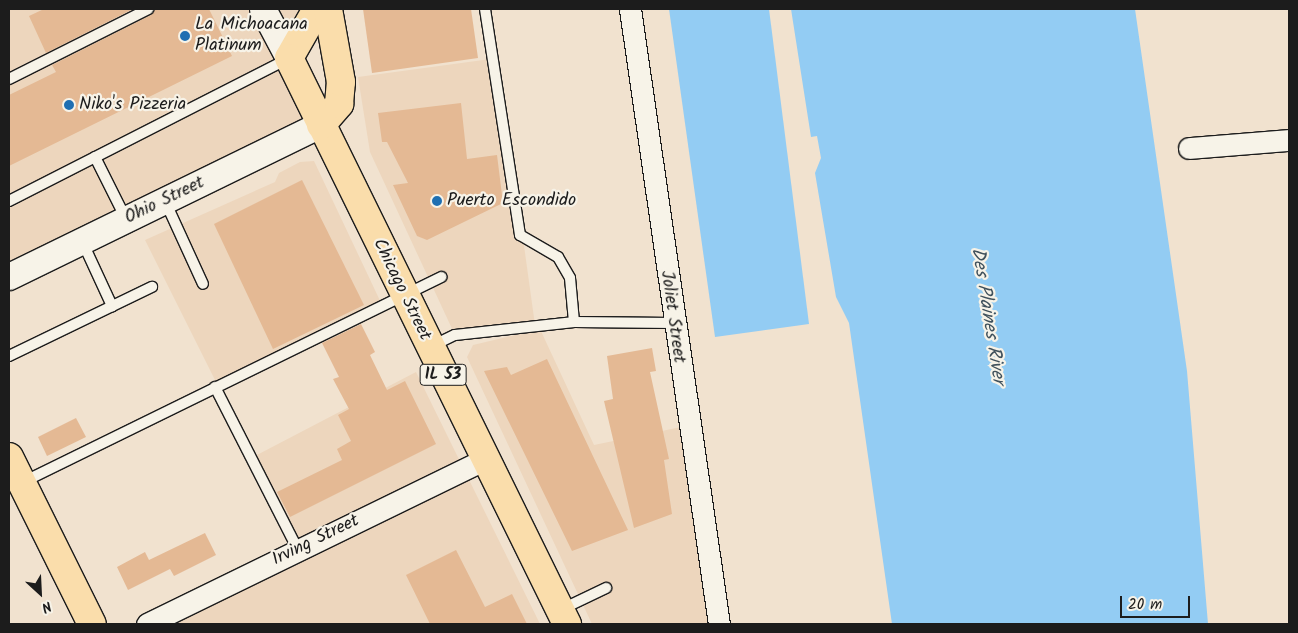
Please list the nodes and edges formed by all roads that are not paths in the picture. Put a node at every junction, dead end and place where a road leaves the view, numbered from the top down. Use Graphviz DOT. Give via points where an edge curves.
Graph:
graph roads {
  1 [pos="148,9"];
  2 [pos="264,9"];
  3 [pos="316,9"];
  4 [pos="328,9"];
  5 [pos="485,9"];
  6 [pos="630,9"];
  7 [pos="289,58"];
  8 [pos="9,79"];
  9 [pos="321,125"];
  10 [pos="1289,140"];
  11 [pos="1189,148"];
  12 [pos="96,157"];
  13 [pos="9,201"];
  14 [pos="165,201"];
  15 [pos="126,220"];
  16 [pos="82,241"];
  17 [pos="9,277"];
  18 [pos="441,278"];
  19 [pos="204,284"];
  20 [pos="152,287"];
  21 [pos="403,294"];
  22 [pos="112,306"];
  23 [pos="574,322"];
  24 [pos="673,323"];
  25 [pos="428,347"];
  26 [pos="9,356"];
  27 [pos="215,387"];
  28 [pos="9,457"];
  29 [pos="486,459"];
  30 [pos="22,483"];
  31 [pos="298,550"];
  32 [pos="606,588"];
  33 [pos="563,617"];
  34 [pos="92,624"];
  35 [pos="147,624"];
  36 [pos="719,624"];
  1 -- 8 [label="lane"];
  2 -- 7 [label="street, Chicago Street"];
  3 -- 7 [label="main road"];
  4 -- 9 [label="main road" via="341,82 339,104"];
  5 -- 23 [label="lane" via="520,235 558,257 570,278"];
  6 -- 24 [label="street, Joliet Street"];
  7 -- 9 [label="main road, Chicago Street"];
  7 -- 12 [label="lane"];
  9 -- 14 [label="street, Ohio Street"];
  9 -- 21 [label="main road, Chicago Street / IL 53"];
  10 -- 11 [label="street"];
  12 -- 13 [label="lane"];
  12 -- 15 [label="lane"];
  14 -- 15 [label="street, Ohio Street"];
  14 -- 19 [label="lane"];
  15 -- 16 [label="street, Ohio Street"];
  16 -- 17 [label="street, Ohio Street"];
  16 -- 22 [label="lane"];
  18 -- 21 [label="lane"];
  20 -- 22 [label="lane"];
  21 -- 25 [label="main road, Chicago Street / IL 53"];
  21 -- 27 [label="lane"];
  22 -- 26 [label="lane"];
  23 -- 24 [label="lane"];
  23 -- 25 [label="lane" via="455,335"];
  24 -- 36 [label="street, Joliet Street"];
  25 -- 29 [label="main road, Chicago Street / IL 53"];
  27 -- 30 [label="lane"];
  27 -- 31 [label="lane"];
  28 -- 30 [label="main road"];
  29 -- 31 [label="street, Irving Street"];
  29 -- 33 [label="main road, Chicago Street / IL 53"];
  30 -- 34 [label="main road"];
  31 -- 35 [label="street, Irving Street"];
  32 -- 33 [label="lane"];
}
